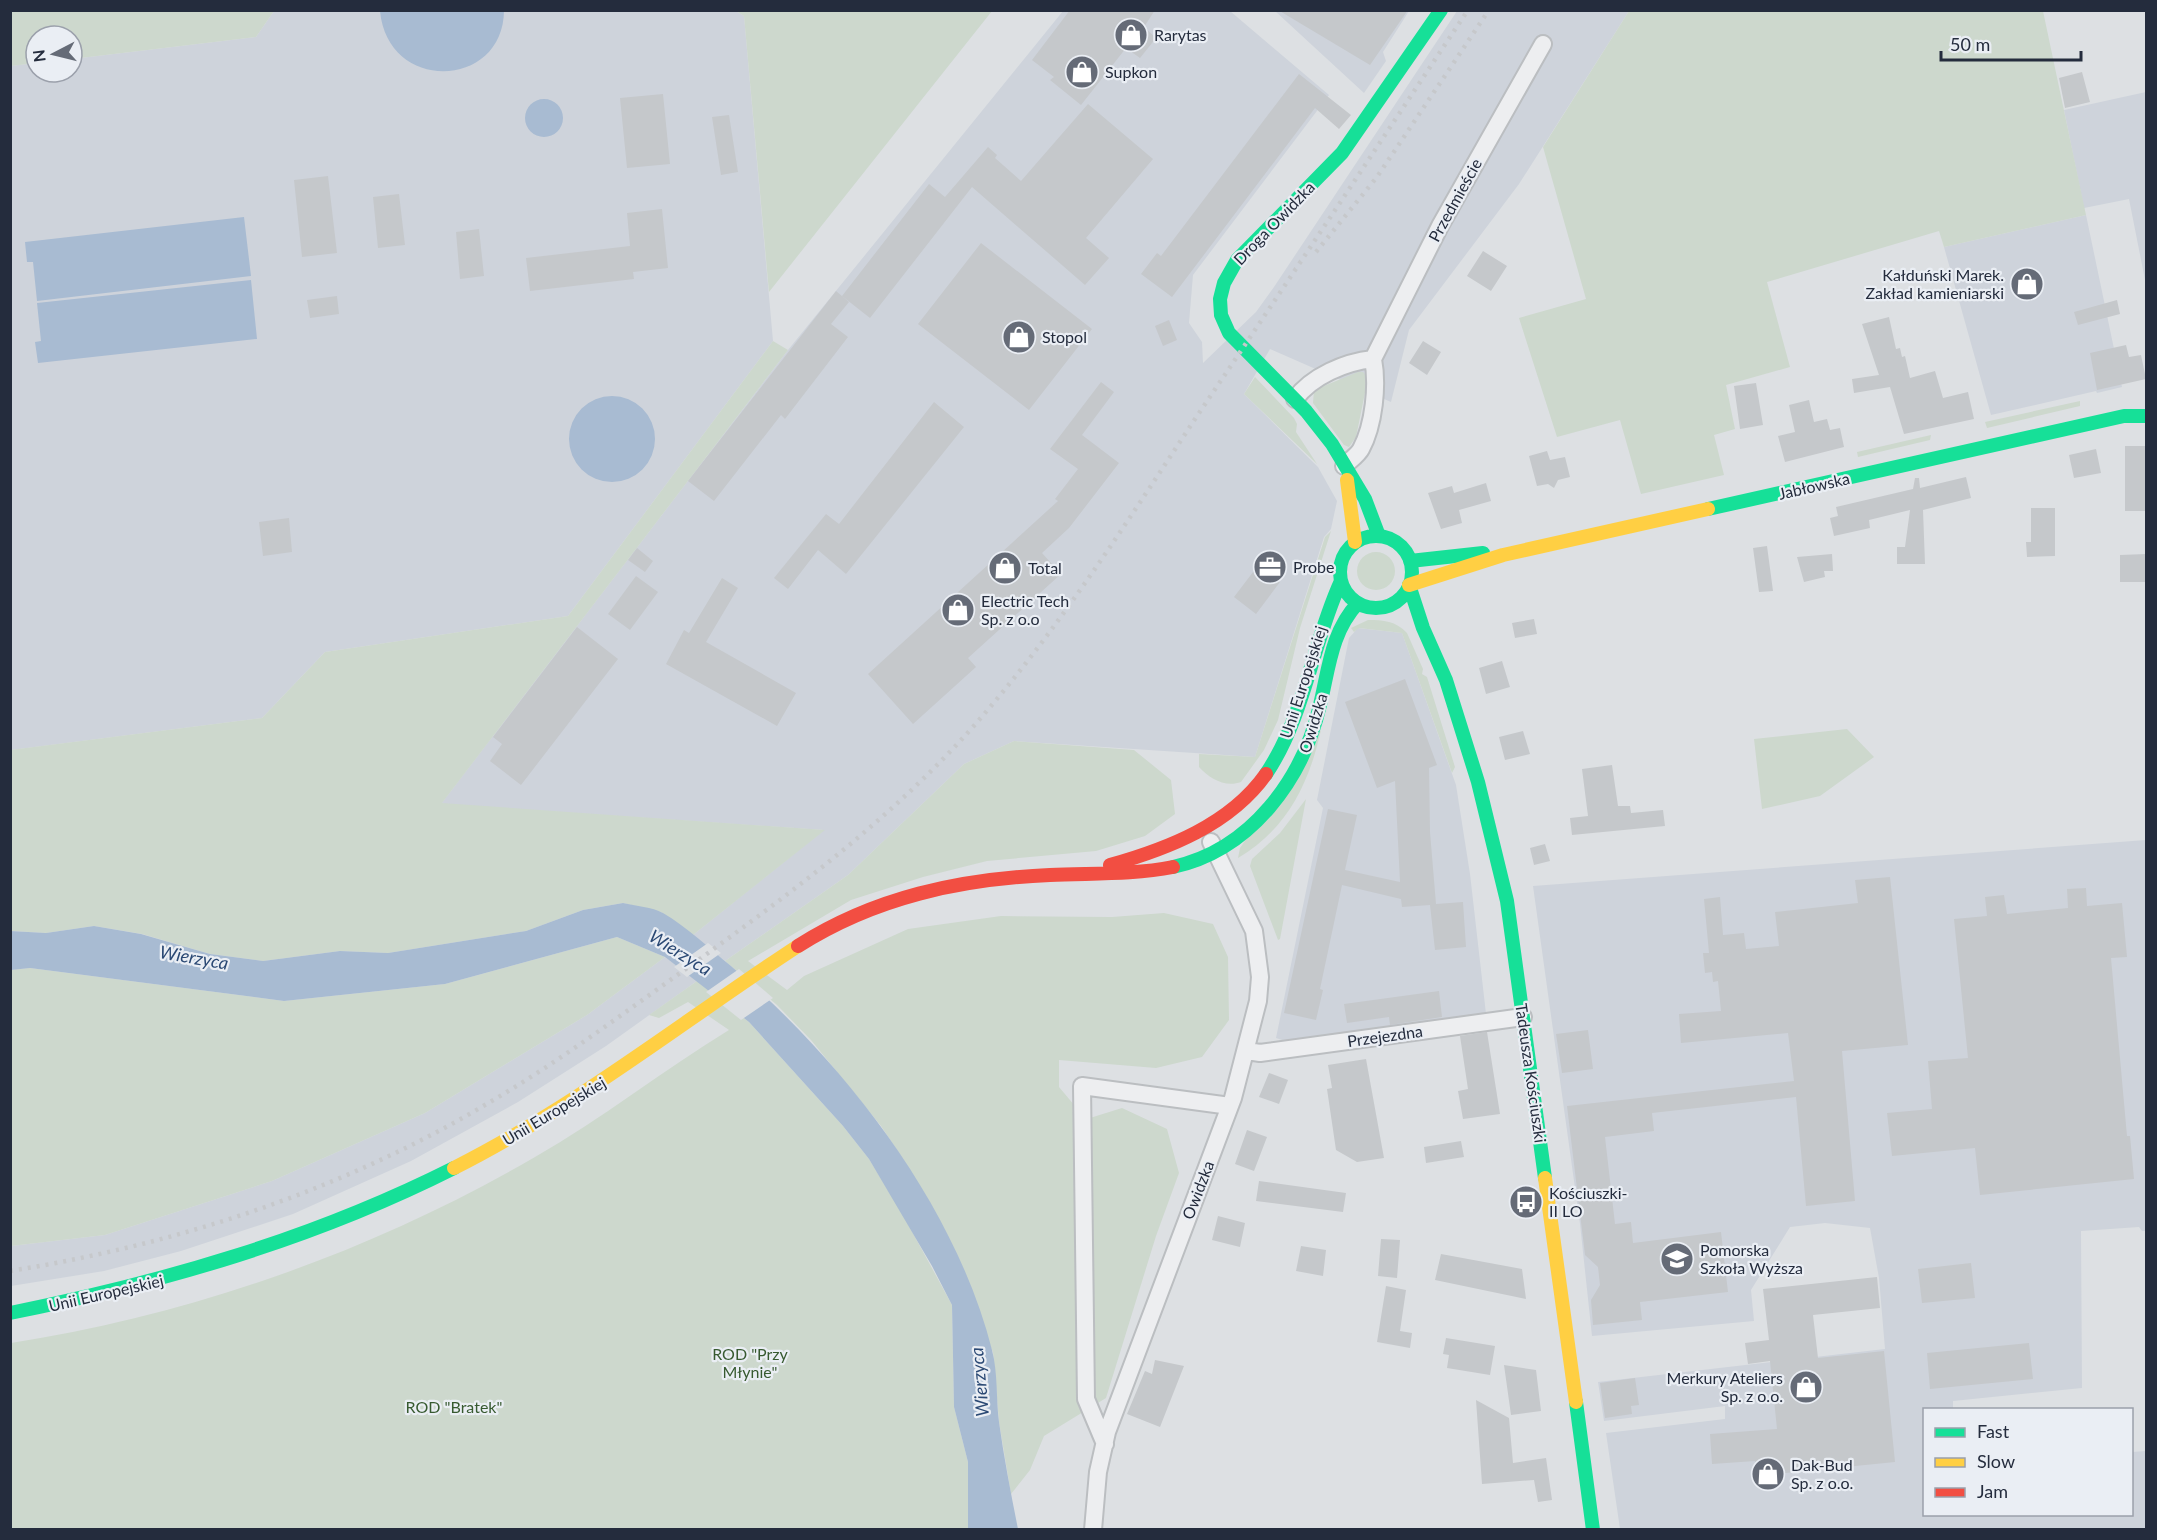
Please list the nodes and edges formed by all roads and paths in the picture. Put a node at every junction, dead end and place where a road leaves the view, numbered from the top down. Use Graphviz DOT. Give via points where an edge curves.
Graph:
graph roads {
  1 [pos="1441,10"];
  2 [pos="1543,44"];
  3 [pos="1373,359"];
  4 [pos="1295,399"];
  5 [pos="2146,405"];
  6 [pos="2124,416"];
  7 [pos="2146,416"];
  8 [pos="1344,466"];
  9 [pos="1378,536"];
  10 [pos="1355,542"];
  11 [pos="1503,555"];
  12 [pos="1410,561"];
  13 [pos="1341,581"];
  14 [pos="1409,585"];
  15 [pos="1395,602"];
  16 [pos="1358,603"];
  17 [pos="1423,627"];
  18 [pos="1205,829"];
  19 [pos="1215,851"];
  20 [pos="1073,874"];
  21 [pos="1523,1017"];
  22 [pos="1247,1051"];
  23 [pos="1230,1106"];
  24 [pos="10,1313"];
  25 [pos="1105,1444"];
  26 [pos="1093,1530"];
  27 [pos="1593,1530"];
  1 -- 4 [label="main road, Droga Owidzka" via="1358,133 1236,260 1224,282 1220,307 1229,333"];
  2 -- 3 [label="street, Przedmieście" via="1440,226"];
  3 -- 4 [label="street" via="1352,361 1304,387"];
  3 -- 8 [label="street" via="1377,381 1370,417 1361,450"];
  4 -- 8 [label="main road, Droga Owidzka"];
  5 -- 6 [label="main road, Jabłowska"];
  6 -- 7 [label="main road, Jabłowska"];
  6 -- 11 [label="main road, Jabłowska"];
  8 -- 9 [label="main road, Droga Owidzka" via="1371,510"];
  8 -- 10 [label="main road, Droga Owidzka"];
  9 -- 10 [label="main road"];
  9 -- 12 [label="main road" via="1398,544"];
  10 -- 13 [label="main road" via="1342,559"];
  11 -- 12 [label="main road, Jabłowska" via="1470,553"];
  11 -- 14 [label="main road, Jabłowska"];
  12 -- 14 [label="main road"];
  13 -- 16 [label="main road" via="1350,598"];
  13 -- 18 [label="main road, Unii Europejskiej" via="1320,629 1280,752 1261,782 1236,808"];
  14 -- 15 [label="main road"];
  14 -- 17 [label="main road, Tadeusza Kościuszki"];
  15 -- 16 [label="main road" via="1377,608"];
  15 -- 17 [label="main road, Tadeusza Kościuszki"];
  16 -- 19 [label="main road, Owidzka" via="1342,619 1334,637 1321,704 1301,760 1265,812 1242,834"];
  17 -- 21 [label="main road, Tadeusza Kościuszki" via="1446,680 1484,802 1507,901"];
  18 -- 19 [label="street, Owidzka"];
  18 -- 20 [label="main road, Unii Europejskiej" via="1120,863"];
  19 -- 20 [label="main road, Unii Europejskiej" via="1166,870"];
  19 -- 22 [label="street, Owidzka" via="1254,931 1258,953 1258,1001"];
  20 -- 24 [label="main road, Unii Europejskiej" via="999,878 927,890 866,909 762,970 612,1076 542,1120 433,1179 322,1227 156,1282"];
  21 -- 22 [label="street, Przejezdna" via="1260,1053"];
  21 -- 27 [label="main road, Tadeusza Kościuszki"];
  22 -- 23 [label="street, Owidzka"];
  23 -- 25 [label="street, Owidzka" via="1127,1374"];
  23 -- 25 [label="street" via="1082,1086 1086,1399"];
  25 -- 26 [label="street, Owidzka" via="1098,1472"];
}
